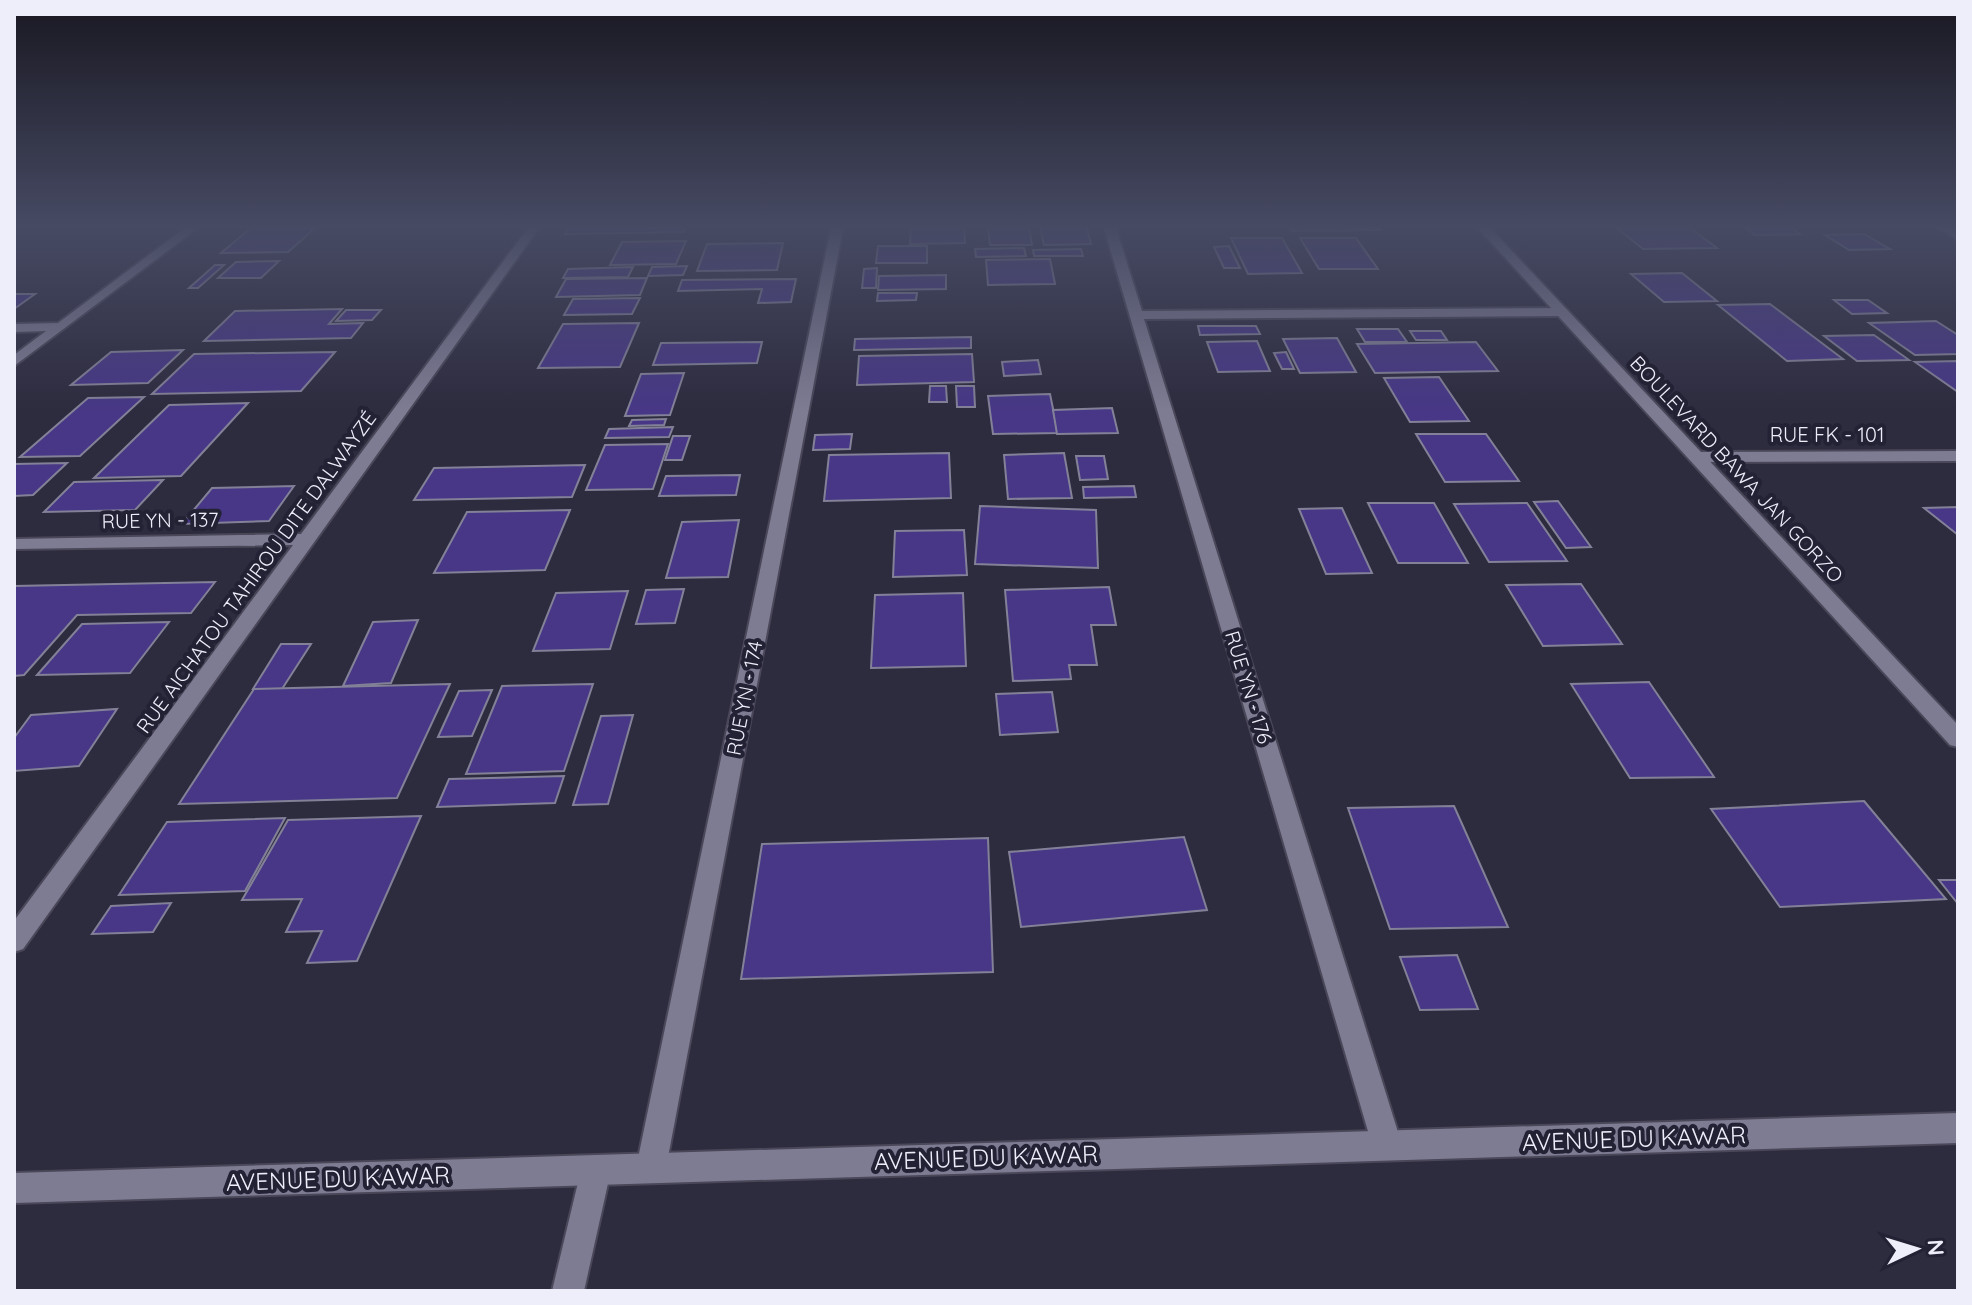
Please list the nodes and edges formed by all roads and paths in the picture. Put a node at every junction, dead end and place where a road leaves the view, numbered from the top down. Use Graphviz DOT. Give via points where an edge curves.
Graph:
graph roads {
  1 [pos="111,289"];
  2 [pos="490,289"];
  3 [pos="825,289"];
  4 [pos="1129,289"];
  5 [pos="1540,289"];
  6 [pos="1561,312"];
  7 [pos="1137,315"];
  8 [pos="60,327"];
  9 [pos="14,328"];
  10 [pos="14,362"];
  11 [pos="1958,456"];
  12 [pos="1696,457"];
  13 [pos="307,539"];
  14 [pos="14,544"];
  15 [pos="1958,739"];
  16 [pos="14,941"];
  17 [pos="1958,1128"];
  18 [pos="1387,1145"];
  19 [pos="651,1168"];
  20 [pos="596,1170"];
  21 [pos="14,1188"];
  22 [pos="568,1291"];
  1 -- 8 [label="street"];
  2 -- 13 [label="street, RUE AICHATOU TAHIROU DITE DALWAYZÉ"];
  3 -- 19 [label="street, RUE YN - 174"];
  4 -- 7 [label="street, RUE YN - 176"];
  5 -- 6 [label="street, BOULEVARD BAWA JAN GORZO"];
  6 -- 7 [label="street"];
  6 -- 12 [label="street, BOULEVARD BAWA JAN GORZO"];
  7 -- 18 [label="street, RUE YN - 176"];
  8 -- 9 [label="street"];
  8 -- 10 [label="street"];
  11 -- 12 [label="street, RUE FK - 101"];
  12 -- 15 [label="street, BOULEVARD BAWA JAN GORZO"];
  13 -- 14 [label="street, RUE YN - 137"];
  13 -- 16 [label="street, RUE AICHATOU TAHIROU DITE DALWAYZÉ"];
  17 -- 18 [label="street, AVENUE DU KAWAR"];
  18 -- 19 [label="street, AVENUE DU KAWAR"];
  19 -- 20 [label="street, AVENUE DU KAWAR"];
  20 -- 21 [label="street, AVENUE DU KAWAR"];
  20 -- 22 [label="street"];
}
